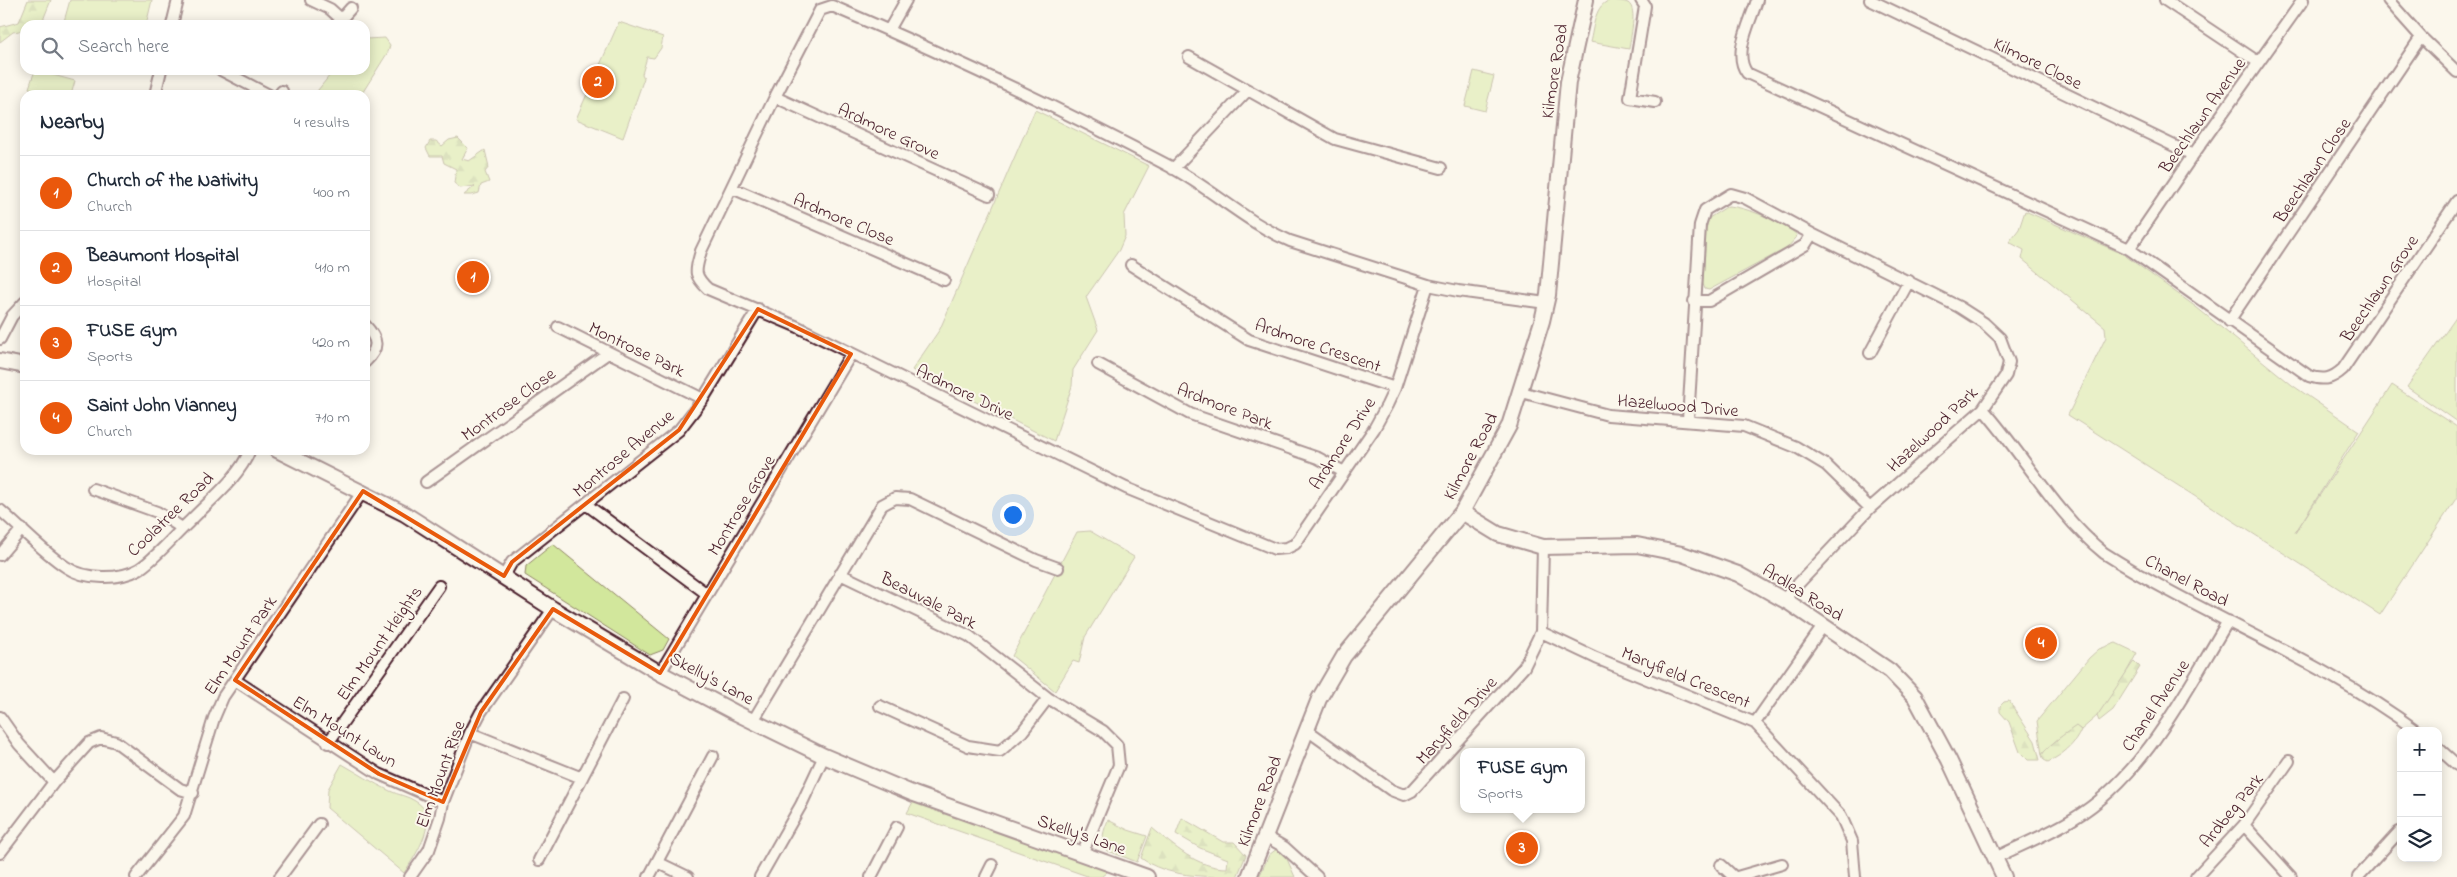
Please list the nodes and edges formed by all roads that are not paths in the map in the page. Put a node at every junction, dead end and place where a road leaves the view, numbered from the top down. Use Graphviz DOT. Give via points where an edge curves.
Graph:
graph roads {
  1 [pos="178,0"];
  2 [pos="311,0"];
  3 [pos="906,0"];
  4 [pos="1586,0"];
  5 [pos="1641,0"];
  6 [pos="1757,0"];
  7 [pos="1870,0"];
  8 [pos="2166,0"];
  9 [pos="2303,0"];
  10 [pos="2392,1"];
  11 [pos="350,8"];
  12 [pos="173,20"];
  13 [pos="338,20"];
  14 [pos="341,20"];
  15 [pos="889,30"];
  16 [pos="2421,37"];
  17 [pos="1189,58"];
  18 [pos="2258,62"];
  19 [pos="2457,72"];
  20 [pos="160,75"];
  21 [pos="231,75"];
  22 [pos="156,90"];
  23 [pos="259,90"];
  24 [pos="1248,90"];
  25 [pos="775,96"];
  26 [pos="1655,102"];
  27 [pos="2193,155"];
  28 [pos="1441,168"];
  29 [pos="1173,169"];
  30 [pos="732,188"];
  31 [pos="989,195"];
  32 [pos="2457,201"];
  33 [pos="1812,234"];
  34 [pos="2130,250"];
  35 [pos="1131,265"];
  36 [pos="944,280"];
  37 [pos="1909,281"];
  38 [pos="1428,285"];
  39 [pos="1694,301"];
  40 [pos="1546,303"];
  41 [pos="20,307"];
  42 [pos="758,309"];
  43 [pos="2229,321"];
  44 [pos="558,327"];
  45 [pos="370,331"];
  46 [pos="0,339"];
  47 [pos="608,352"];
  48 [pos="1870,353"];
  49 [pos="851,354"];
  50 [pos="370,357"];
  51 [pos="0,361"];
  52 [pos="1098,364"];
  53 [pos="20,365"];
  54 [pos="1395,388"];
  55 [pos="1521,392"];
  56 [pos="703,399"];
  57 [pos="1983,409"];
  58 [pos="1688,420"];
  59 [pos="248,455"];
  60 [pos="291,455"];
  61 [pos="1344,472"];
  62 [pos="426,482"];
  63 [pos="93,490"];
  64 [pos="363,491"];
  65 [pos="587,505"];
  66 [pos="1870,508"];
  67 [pos="0,510"];
  68 [pos="1462,512"];
  69 [pos="182,528"];
  70 [pos="22,529"];
  71 [pos="1543,547"];
  72 [pos="0,555"];
  73 [pos="1058,568"];
  74 [pos="840,574"];
  75 [pos="504,576"];
  76 [pos="439,586"];
  77 [pos="707,594"];
  78 [pos="1783,600"];
  79 [pos="553,609"];
  80 [pos="2228,620"];
  81 [pos="1822,626"];
  82 [pos="1541,632"];
  83 [pos="660,673"];
  84 [pos="234,680"];
  85 [pos="1048,698"];
  86 [pos="624,700"];
  87 [pos="880,706"];
  88 [pos="0,717"];
  89 [pos="753,721"];
  90 [pos="1755,723"];
  91 [pos="2412,727"];
  92 [pos="1307,730"];
  93 [pos="470,733"];
  94 [pos="328,743"];
  95 [pos="2442,752"];
  96 [pos="713,756"];
  97 [pos="824,756"];
  98 [pos="2289,761"];
  99 [pos="2457,765"];
  100 [pos="582,778"];
  101 [pos="54,782"];
  102 [pos="193,793"];
  103 [pos="443,802"];
  104 [pos="319,824"];
  105 [pos="2244,825"];
  106 [pos="898,827"];
  107 [pos="2397,834"];
  108 [pos="1265,836"];
  109 [pos="0,853"];
  110 [pos="1082,854"];
  111 [pos="1995,858"];
  112 [pos="539,860"];
  113 [pos="657,862"];
  114 [pos="1782,864"];
  115 [pos="992,865"];
  116 [pos="1721,865"];
  117 [pos="1749,875"];
  118 [pos="136,877"];
  119 [pos="280,877"];
  120 [pos="410,877"];
  121 [pos="649,877"];
  122 [pos="688,877"];
  123 [pos="760,877"];
  124 [pos="871,877"];
  125 [pos="986,877"];
  126 [pos="1147,877"];
  127 [pos="1249,877"];
  128 [pos="1317,877"];
  129 [pos="1736,877"];
  130 [pos="1855,877"];
  131 [pos="2004,877"];
  132 [pos="2196,877"];
  133 [pos="2291,877"];
  134 [pos="2358,877"];
  1 -- 12 [label="street"];
  2 -- 13 [label="street" via="330,9"];
  3 -- 15 [label="street"];
  4 -- 40 [label="street, Kilmore Road" via="1568,82 1553,258"];
  5 -- 26 [label="street" via="1645,6 1630,98"];
  6 -- 34 [label="street" via="1740,54 1742,67 1747,73"];
  7 -- 27 [label="street, Kilmore Close"];
  8 -- 18 [label="street"];
  9 -- 18 [label="street, Beechlawn Avenue"];
  10 -- 16 [label="street"];
  11 -- 14 [label="street"];
  15 -- 25 [label="street, Ardmore Drive" via="832,6 820,10"];
  15 -- 29 [label="street, Ardmore Drive"];
  16 -- 19 [label="street"];
  16 -- 43 [label="street, Beechlawn Close"];
  17 -- 24 [label="street"];
  18 -- 27 [label="street, Beechlawn Avenue"];
  20 -- 22 [label="street"];
  21 -- 23 [label="street"];
  24 -- 28 [label="street" via="1335,139"];
  24 -- 29 [label="street"];
  25 -- 30 [label="street, Ardmore Drive"];
  25 -- 31 [label="street, Ardmore Grove"];
  27 -- 34 [label="street, Beechlawn Avenue"];
  29 -- 38 [label="street, Ardmore Drive" via="1271,232 1316,250"];
  30 -- 36 [label="street, Ardmore Close"];
  30 -- 42 [label="street, Ardmore Drive" via="701,251 696,272 708,289"];
  32 -- 43 [label="street, Beechlawn Grove" via="2343,369 2327,379 2309,376"];
  33 -- 37 [label="street, Hazelwood Park"];
  33 -- 39 [label="street" via="1805,245 1709,301"];
  33 -- 39 [label="street, Hazelwood Park" via="1745,198 1731,194 1719,200 1705,210 1700,225"];
  34 -- 43 [label="street"];
  35 -- 54 [label="street, Ardmore Crescent" via="1249,340"];
  37 -- 48 [label="street"];
  37 -- 57 [label="street, Hazelwood Park" via="1959,307 2000,338 2009,362 2006,375"];
  38 -- 40 [label="street, Ardmore Drive"];
  38 -- 54 [label="street, Ardmore Drive"];
  39 -- 58 [label="street, Hazelwood Park"];
  40 -- 55 [label="street, Kilmore Road"];
  41 -- 46 [label="street"];
  42 -- 49 [label="street, Ardmore Drive"];
  42 -- 56 [label="street, Montrose Avenue"];
  44 -- 47 [label="street, Montrose Park"];
  45 -- 50 [label="street" via="376,345"];
  47 -- 56 [label="street, Montrose Park"];
  47 -- 62 [label="street, Montrose Close"];
  49 -- 61 [label="street, Ardmore Drive" via="1126,488 1274,549 1294,544"];
  49 -- 77 [label="street, Montrose Grove"];
  51 -- 53 [label="street"];
  52 -- 61 [label="street, Ardmore Park" via="1190,414 1318,458"];
  54 -- 61 [label="street, Ardmore Drive" via="1374,429"];
  55 -- 58 [label="street, Hazelwood Drive" via="1608,415"];
  55 -- 68 [label="street, Kilmore Road" via="1509,426"];
  56 -- 65 [label="street, Montrose Avenue" via="679,430"];
  57 -- 66 [label="street, Hazelwood Park"];
  57 -- 80 [label="street, Chanel Road" via="2088,540 2121,564"];
  58 -- 66 [label="street, Hazelwood Drive" via="1744,426 1796,447 1826,465"];
  59 -- 69 [label="street, Coolatree Road" via="221,489"];
  60 -- 64 [label="street, Skelly's Lane"];
  63 -- 69 [label="street" via="156,512"];
  64 -- 75 [label="street, Skelly's Lane"];
  64 -- 84 [label="street, Elm Mount Park"];
  65 -- 75 [label="street, Montrose Avenue" via="512,562"];
  65 -- 77 [label="street"];
  66 -- 78 [label="street, Hazelwood Park"];
  67 -- 70 [label="street, Coolatree Road"];
  68 -- 71 [label="street, Ardlea Road" via="1498,534"];
  68 -- 92 [label="street, Kilmore Road" via="1344,656 1319,699"];
  69 -- 70 [label="street, Coolatree Road" via="140,569 122,576 101,577 67,568"];
  70 -- 72 [label="street"];
  71 -- 78 [label="street, Ardlea Road" via="1638,545 1682,554 1738,574"];
  71 -- 82 [label="street, Maryfield Drive"];
  73 -- 74 [label="street" via="910,499 895,498 882,505"];
  74 -- 85 [label="street, Beauvale Park" via="969,636"];
  74 -- 89 [label="street"];
  75 -- 79 [label="street, Skelly's Lane"];
  76 -- 94 [label="street, Elm Mount Heights"];
  77 -- 83 [label="street, Montrose Grove"];
  78 -- 81 [label="street, Ardlea Road"];
  79 -- 83 [label="street, Skelly's Lane"];
  79 -- 93 [label="street, Elm Mount Rise" via="481,712"];
  80 -- 91 [label="street, Chanel Road" via="2387,708"];
  80 -- 111 [label="street, Chanel Avenue" via="2158,736 2131,770 2073,819"];
  81 -- 90 [label="street"];
  81 -- 111 [label="street, Ardlea Road" via="1890,671 1915,697 1950,760"];
  82 -- 90 [label="street, Maryfield Crescent"];
  82 -- 92 [label="street, Maryfield Drive" via="1524,667 1408,794 1400,795 1391,790 1323,738"];
  83 -- 89 [label="street, Skelly's Lane"];
  84 -- 94 [label="street, Elm Mount Lawn"];
  84 -- 102 [label="street, Elm Mount Park" via="214,718"];
  85 -- 87 [label="street" via="1022,732 1000,751 968,746"];
  85 -- 110 [label="street, Beauvale Park" via="1103,730 1117,745 1119,765"];
  86 -- 100 [label="street"];
  88 -- 101 [label="street" via="19,744"];
  89 -- 97 [label="street, Skelly's Lane"];
  90 -- 130 [label="street, Maryfield Crescent" via="1842,816 1852,840"];
  92 -- 108 [label="street, Kilmore Road"];
  93 -- 100 [label="street"];
  93 -- 103 [label="street, Elm Mount Rise"];
  94 -- 103 [label="street, Elm Mount Lawn" via="379,774"];
  95 -- 99 [label="street"];
  96 -- 113 [label="street"];
  97 -- 110 [label="street, Skelly's Lane" via="914,794"];
  97 -- 123 [label="street" via="801,805"];
  98 -- 105 [label="street, Ardbeg Park"];
  100 -- 112 [label="street"];
  101 -- 102 [label="street" via="89,743 101,738 116,742 180,789"];
  101 -- 109 [label="street"];
  102 -- 118 [label="street, Elm Mount Park" via="184,816"];
  103 -- 120 [label="street, Elm Mount Rise" via="429,850"];
  104 -- 119 [label="street"];
  105 -- 132 [label="street, Ardbeg Park"];
  105 -- 133 [label="street"];
  106 -- 124 [label="street"];
  107 -- 134 [label="street"];
  108 -- 127 [label="street, Kilmore Road"];
  108 -- 128 [label="street" via="1284,847"];
  110 -- 126 [label="street, Skelly's Lane"];
  111 -- 131 [label="street, Ardlea Road"];
  113 -- 121 [label="street"];
  113 -- 122 [label="street"];
  114 -- 117 [label="street"];
  115 -- 125 [label="street"];
  116 -- 129 [label="street"];
  117 -- 129 [label="street"];
}
